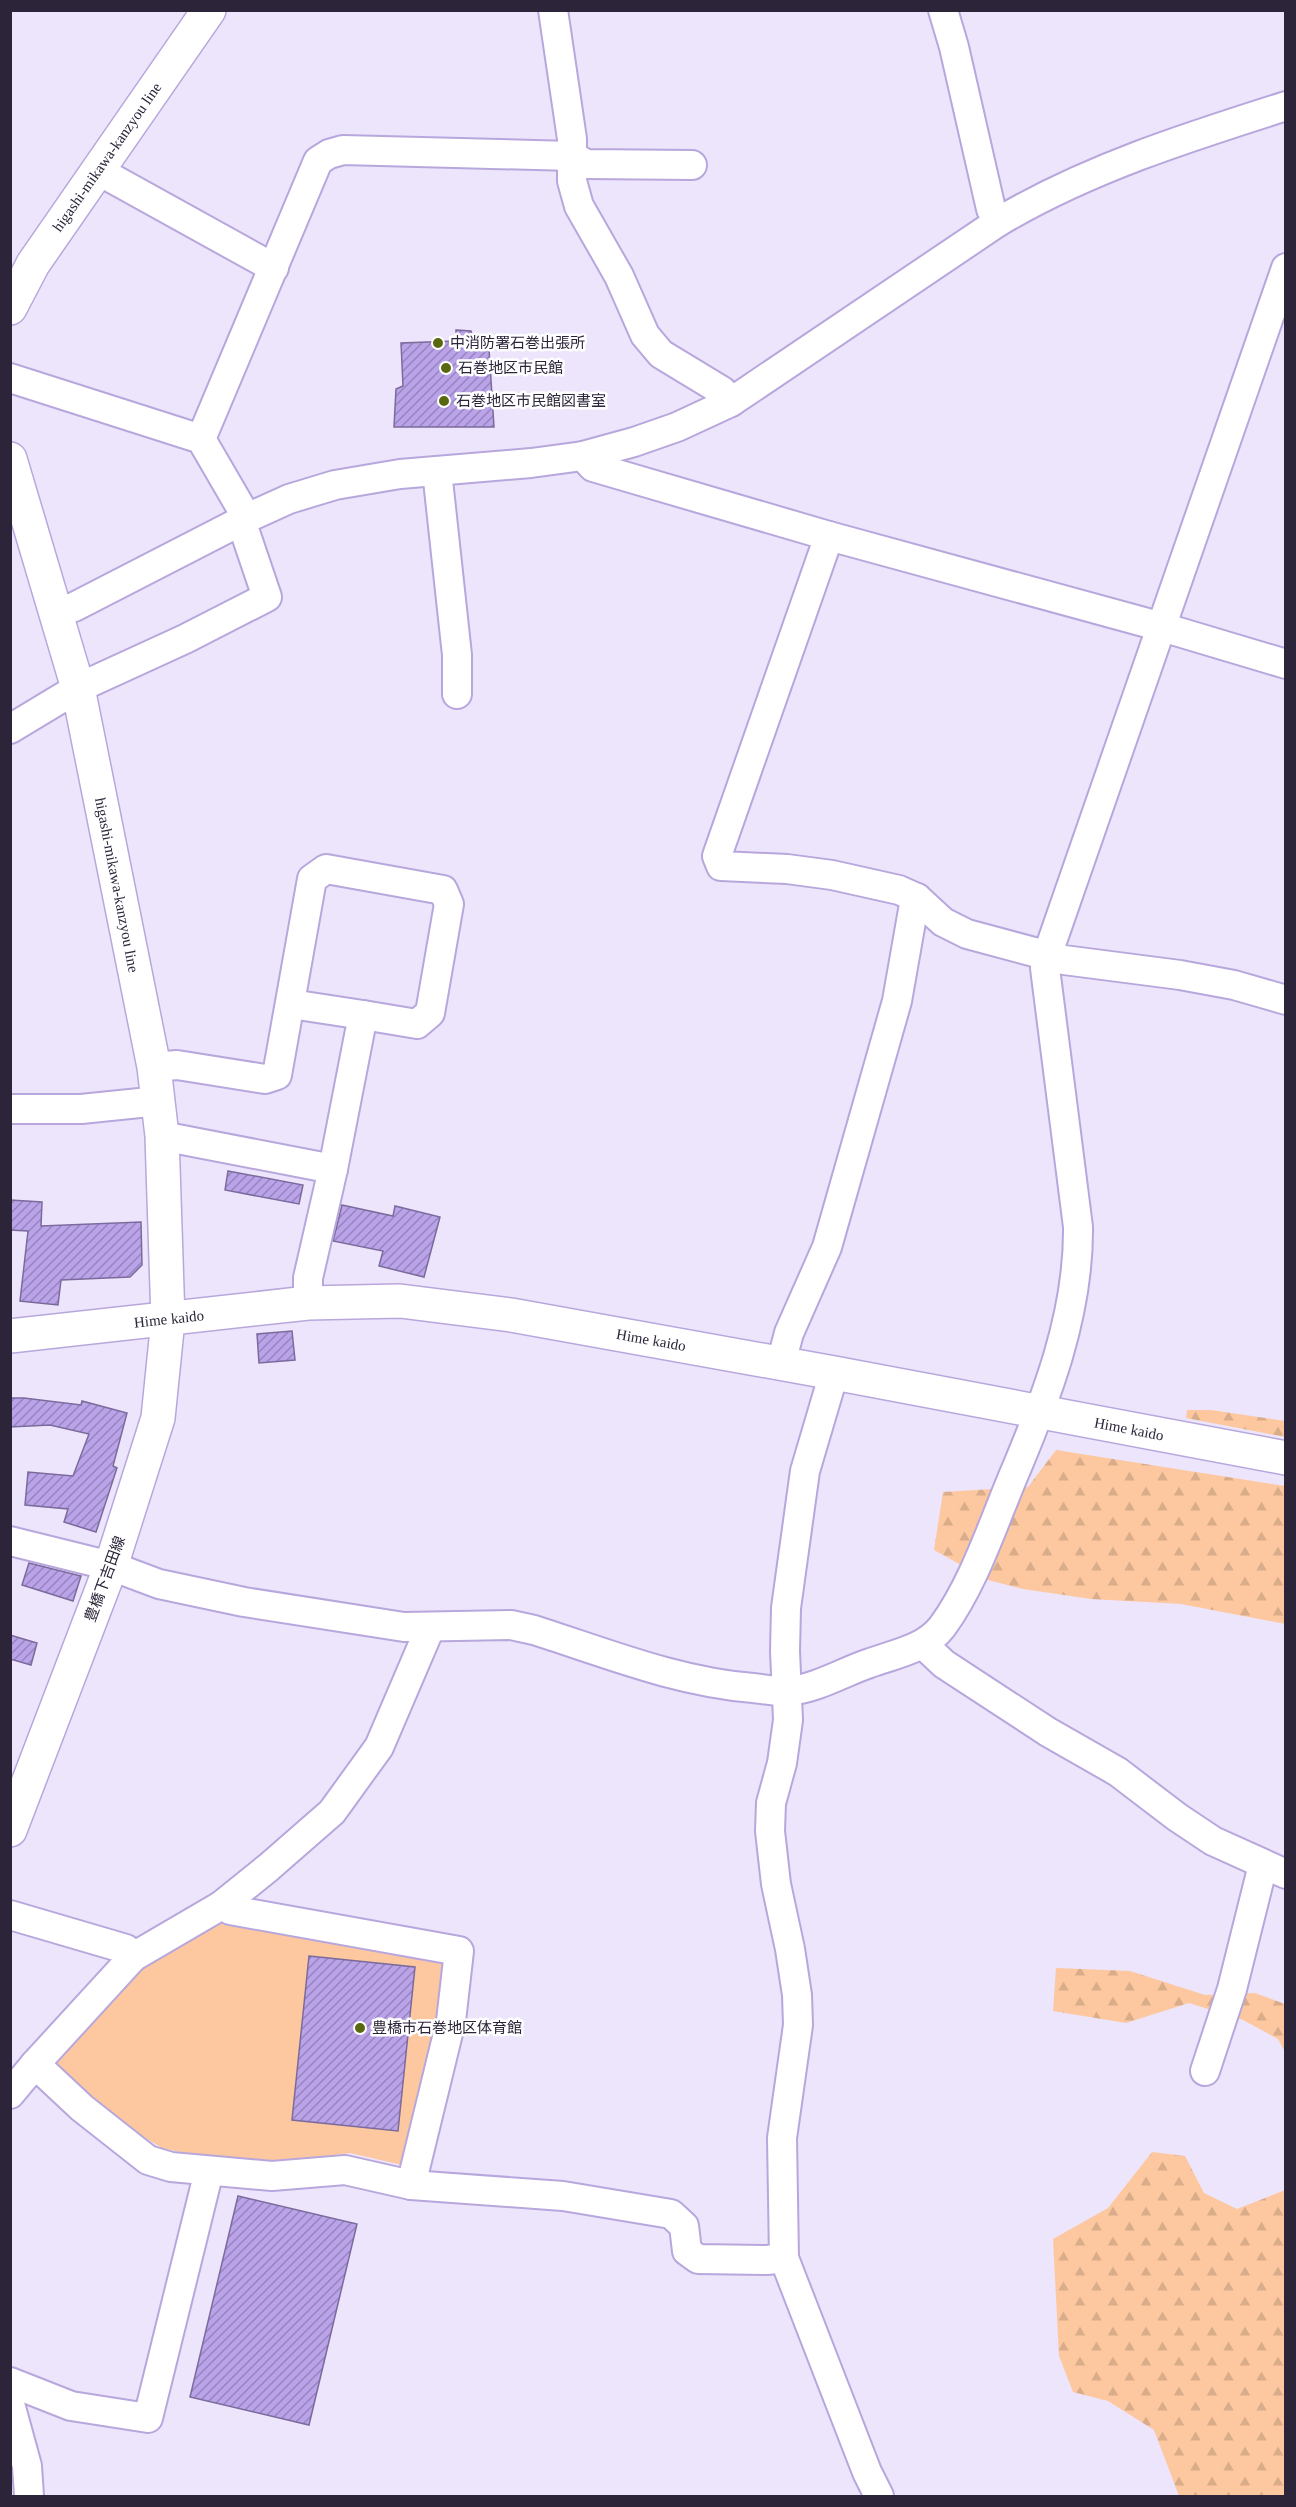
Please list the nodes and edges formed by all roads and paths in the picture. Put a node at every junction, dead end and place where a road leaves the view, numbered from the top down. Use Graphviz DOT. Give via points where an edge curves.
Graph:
graph roads {
  1 [pos="210,10"];
  2 [pos="554,10"];
  3 [pos="943,10"];
  4 [pos="1286,106"];
  5 [pos="572,156"];
  6 [pos="692,165"];
  7 [pos="97,170"];
  8 [pos="998,222"];
  9 [pos="274,268"];
  10 [pos="1286,268"];
  11 [pos="10,308"];
  12 [pos="10,378"];
  13 [pos="731,402"];
  14 [pos="201,439"];
  15 [pos="583,456"];
  16 [pos="10,459"];
  17 [pos="437,471"];
  18 [pos="243,520"];
  19 [pos="829,536"];
  20 [pos="54,613"];
  21 [pos="1162,627"];
  22 [pos="1286,664"];
  23 [pos="78,688"];
  24 [pos="457,694"];
  25 [pos="10,729"];
  26 [pos="917,898"];
  27 [pos="1047,956"];
  28 [pos="1286,1000"];
  29 [pos="291,1004"];
  30 [pos="363,1015"];
  31 [pos="154,1067"];
  32 [pos="159,1101"];
  33 [pos="10,1109"];
  34 [pos="162,1136"];
  35 [pos="333,1169"];
  36 [pos="308,1303"];
  37 [pos="168,1320"];
  38 [pos="10,1336"];
  39 [pos="781,1363"];
  40 [pos="834,1373"];
  41 [pos="1040,1412"];
  42 [pos="1286,1458"];
  43 [pos="10,1541"];
  44 [pos="111,1566"];
  45 [pos="430,1628"];
  46 [pos="926,1642"];
  47 [pos="788,1691"];
  48 [pos="10,1830"];
  49 [pos="1274,1870"];
  50 [pos="222,1905"];
  51 [pos="10,1915"];
  52 [pos="133,1957"];
  53 [pos="35,2064"];
  54 [pos="1205,2071"];
  55 [pos="10,2094"];
  56 [pos="208,2171"];
  57 [pos="411,2185"];
  58 [pos="784,2258"];
  59 [pos="10,2382"];
  60 [pos="10,2404"];
  61 [pos="29,2496"];
  62 [pos="879,2496"];
  1 -- 7 [label="main road, higashi-mikawa-kanzyou line"];
  2 -- 5 [label="street"];
  3 -- 8 [label="street" via="991,209"];
  4 -- 8 [label="street" via="1090,175 1041,196"];
  5 -- 6 [label="street" via="586,164"];
  5 -- 9 [label="street" via="343,150 329,154 318,161"];
  5 -- 13 [label="street" via="572,181 579,206 645,335 661,354 722,391"];
  7 -- 9 [label="street"];
  7 -- 11 [label="main road, higashi-mikawa-kanzyou line" via="33,264"];
  8 -- 13 [label="street"];
  9 -- 14 [label="street"];
  10 -- 21 [label="street"];
  12 -- 14 [label="street"];
  13 -- 15 [label="street" via="676,427"];
  14 -- 18 [label="street"];
  15 -- 17 [label="street"];
  15 -- 19 [label="street" via="593,467"];
  16 -- 20 [label="main road, higashi-mikawa-kanzyou line"];
  17 -- 18 [label="street" via="335,485 289,499"];
  17 -- 24 [label="street" via="457,655"];
  18 -- 20 [label="street" via="74,607"];
  18 -- 23 [label="street" via="267,597"];
  19 -- 21 [label="street"];
  19 -- 26 [label="street" via="717,856 721,866 832,875 899,890"];
  20 -- 23 [label="main road, higashi-mikawa-kanzyou line"];
  21 -- 22 [label="street"];
  21 -- 27 [label="street"];
  23 -- 25 [label="street"];
  23 -- 31 [label="main road, higashi-mikawa-kanzyou line"];
  26 -- 27 [label="street" via="943,922 967,934"];
  26 -- 39 [label="street" via="897,1001 827,1247 789,1333"];
  27 -- 28 [label="street" via="1180,975"];
  27 -- 41 [label="street" via="1045,968 1078,1227 1078,1260 1056,1366"];
  29 -- 30 [label="street"];
  29 -- 30 [label="street" via="312,879 326,869 443,890 449,904 430,1012 417,1024"];
  29 -- 31 [label="street" via="277,1074 265,1079 177,1065"];
  30 -- 35 [label="street"];
  31 -- 32 [label="main road, higashi-mikawa-kanzyou line"];
  32 -- 33 [label="street" via="81,1109"];
  32 -- 34 [label="main road, higashi-mikawa-kanzyou line"];
  34 -- 35 [label="street"];
  34 -- 37 [label="main road, higashi-mikawa-kanzyou line"];
  35 -- 36 [label="street" via="308,1278"];
  36 -- 37 [label="main road, Hime kaido"];
  36 -- 39 [label="main road, Hime kaido" via="400,1301 500,1313"];
  37 -- 38 [label="main road, Hime kaido"];
  37 -- 44 [label="main road, 豊橋下吉田線" via="158,1418"];
  39 -- 40 [label="main road, Hime kaido"];
  40 -- 41 [label="main road, Hime kaido"];
  40 -- 47 [label="street" via="805,1471 786,1608"];
  41 -- 42 [label="main road, Hime kaido"];
  41 -- 46 [label="street" via="970,1577 942,1627"];
  43 -- 44 [label="street"];
  44 -- 45 [label="street" via="159,1584 244,1602"];
  44 -- 48 [label="main road, 豊橋下吉田線"];
  45 -- 47 [label="street" via="511,1625 679,1677"];
  45 -- 50 [label="street" via="379,1747 332,1812"];
  46 -- 47 [label="street" via="815,1686"];
  46 -- 49 [label="street" via="944,1664 1118,1772 1177,1817"];
  47 -- 58 [label="street" via="788,1720 771,1803 770,1831 797,1995 798,2025 782,2138"];
  49 -- 54 [label="street"];
  50 -- 52 [label="street"];
  50 -- 57 [label="street" via="230,1910 459,1951 451,2022"];
  51 -- 52 [label="street" via="126,1949"];
  52 -- 53 [label="street"];
  53 -- 55 [label="street"];
  53 -- 56 [label="street" via="82,2108 148,2160"];
  56 -- 57 [label="street" via="272,2176 345,2170"];
  56 -- 59 [label="street" via="148,2418 71,2406"];
  57 -- 58 [label="street" via="563,2196 671,2214 684,2226 687,2251 698,2259"];
  58 -- 62 [label="street"];
  60 -- 61 [label="street" via="27,2466"];
}
